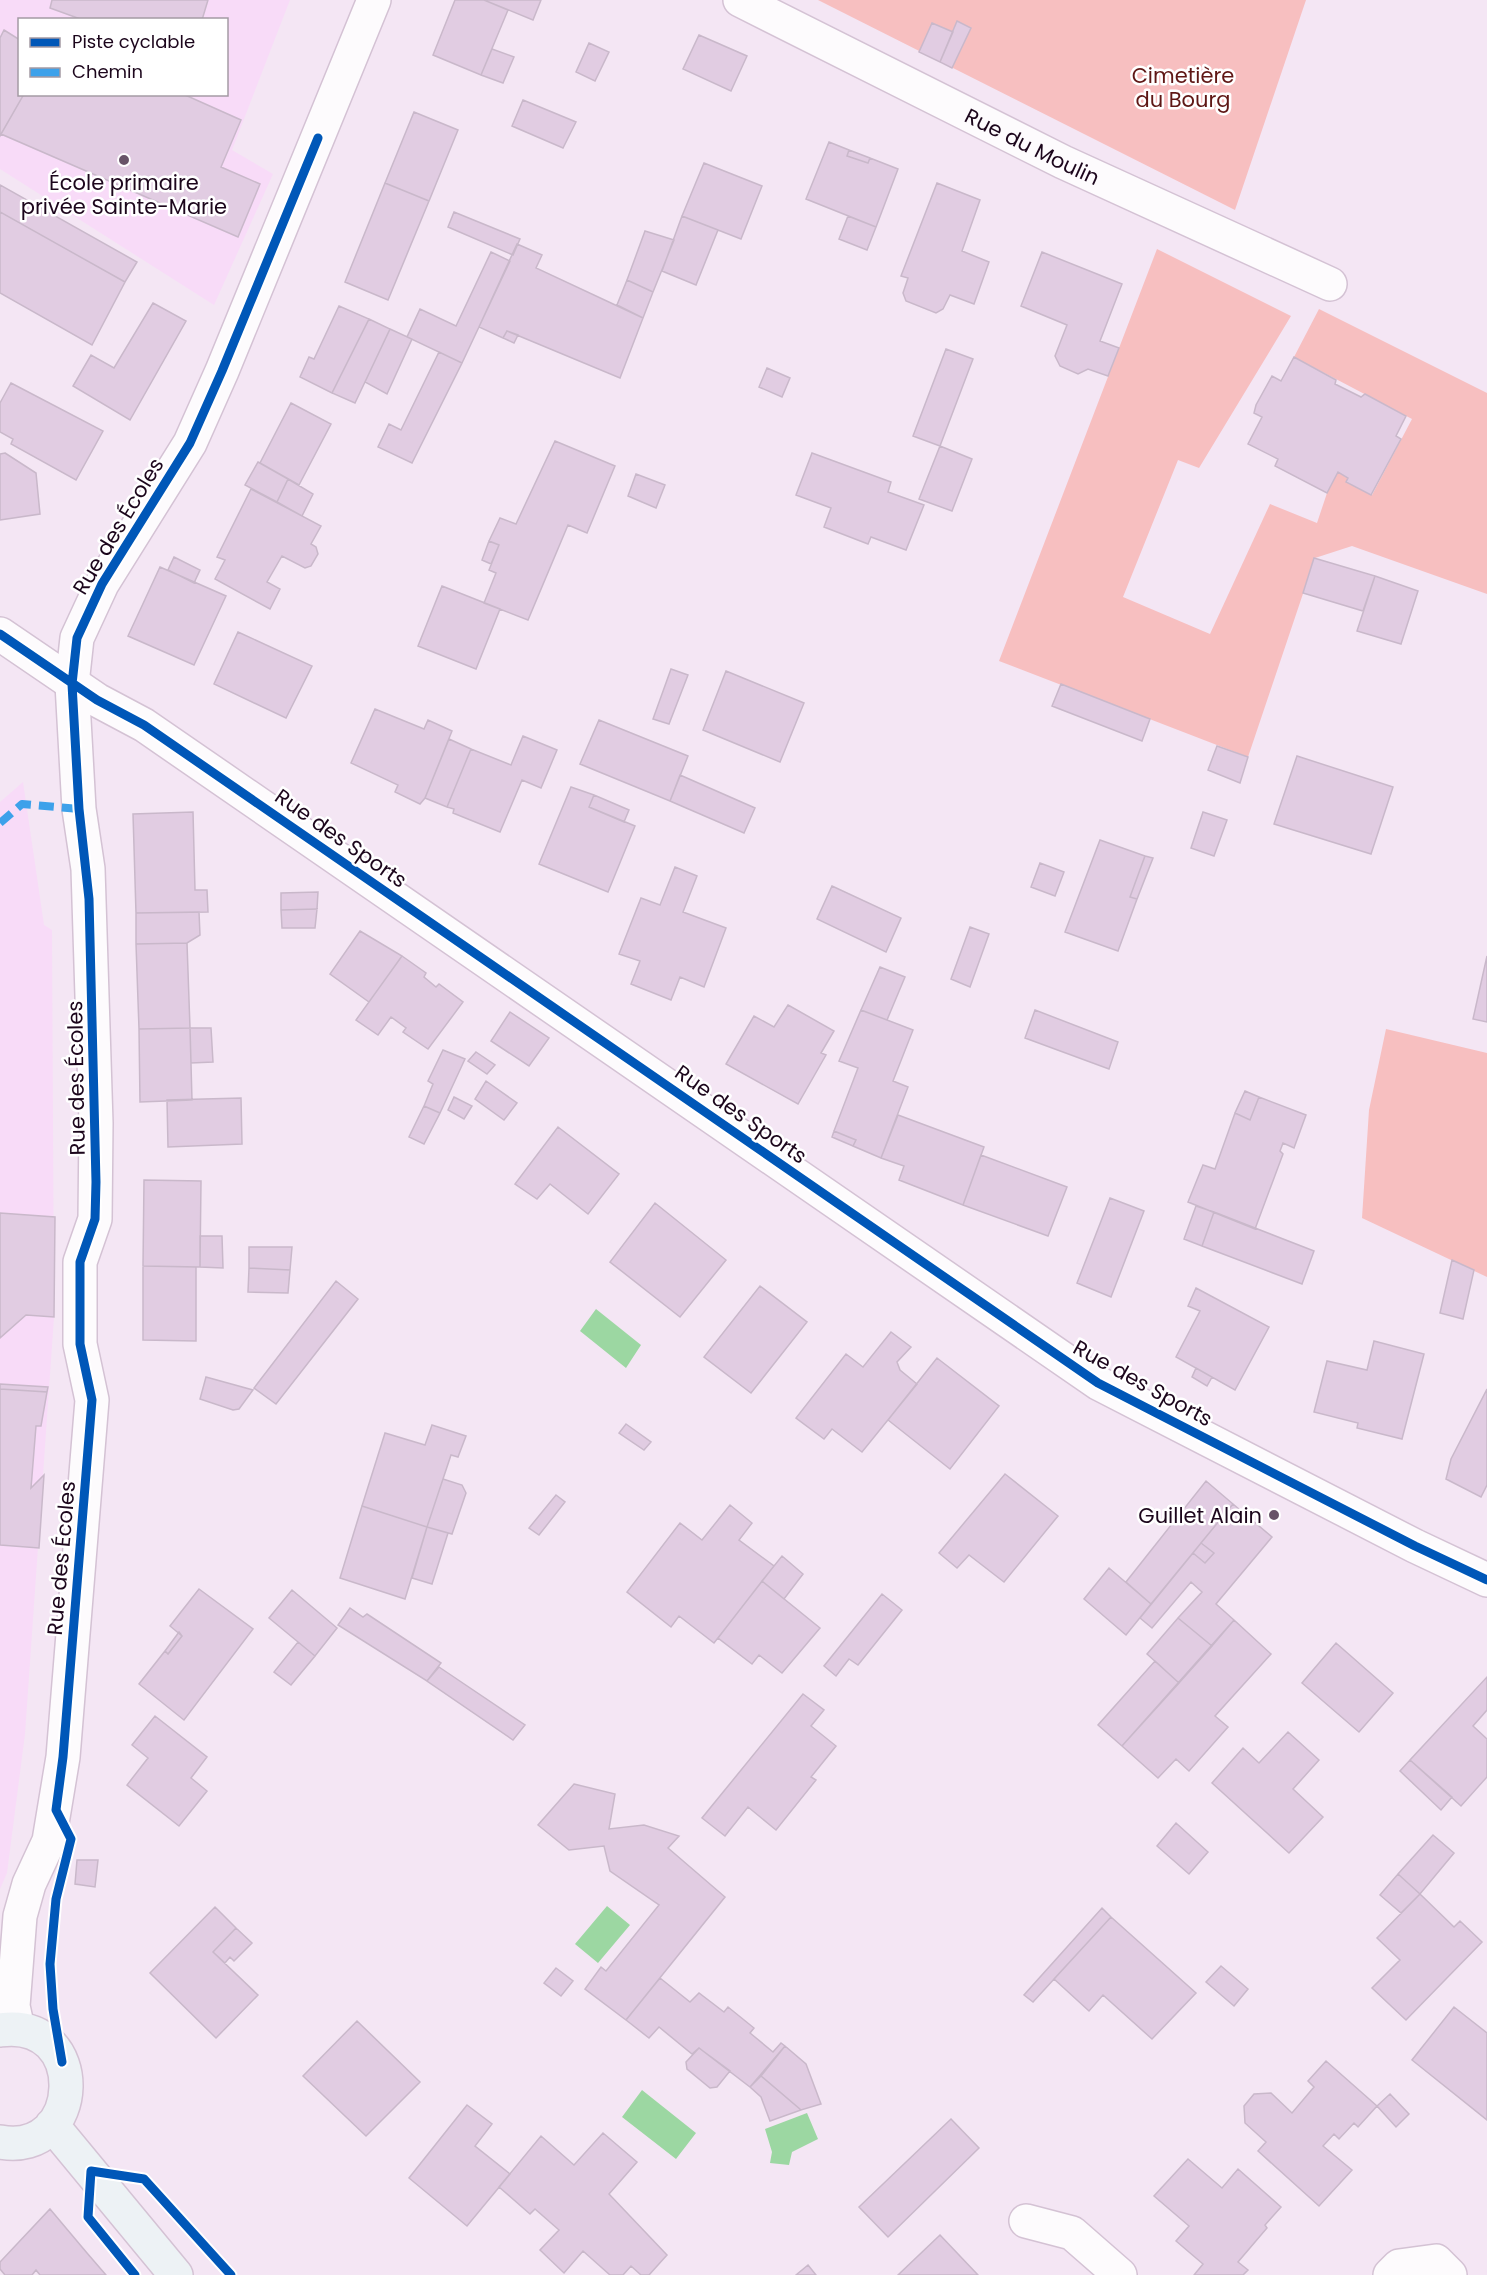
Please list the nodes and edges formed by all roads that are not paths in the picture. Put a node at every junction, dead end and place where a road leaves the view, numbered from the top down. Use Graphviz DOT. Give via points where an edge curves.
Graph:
graph roads {
  1 [pos="374,0"];
  2 [pos="740,0"];
  3 [pos="1330,284"];
  4 [pos="0,634"];
  5 [pos="72,684"];
  6 [pos="1487,1580"];
  7 [pos="9,2029"];
  8 [pos="52,2125"];
  9 [pos="5,2148"];
  10 [pos="1026,2221"];
  11 [pos="176,2275"];
  12 [pos="1120,2275"];
  13 [pos="1390,2275"];
  14 [pos="1450,2275"];
  1 -- 5 [label="street, Rue des Écoles" via="190,442 91,606 78,638"];
  2 -- 3 [label="street, Rue du Moulin" via="1063,162"];
  4 -- 5 [label="street, Rue des Sports"];
  5 -- 6 [label="street, Rue des Sports" via="144,725 1098,1383"];
  5 -- 7 [label="street, Rue des Écoles" via="79,809 88,879 96,1123 95,1219 80,1262 80,1344 92,1400 63,1757 49,1841 29,1884 20,1916"];
  7 -- 8 [label="street" via="36,2035 52,2046 66,2071 66,2100"];
  8 -- 9 [label="street" via="36,2138"];
  8 -- 11 [label="street"];
  10 -- 12 [label="street" via="1072,2234"];
  13 -- 14 [label="street" via="1399,2266 1436,2261"];
}
